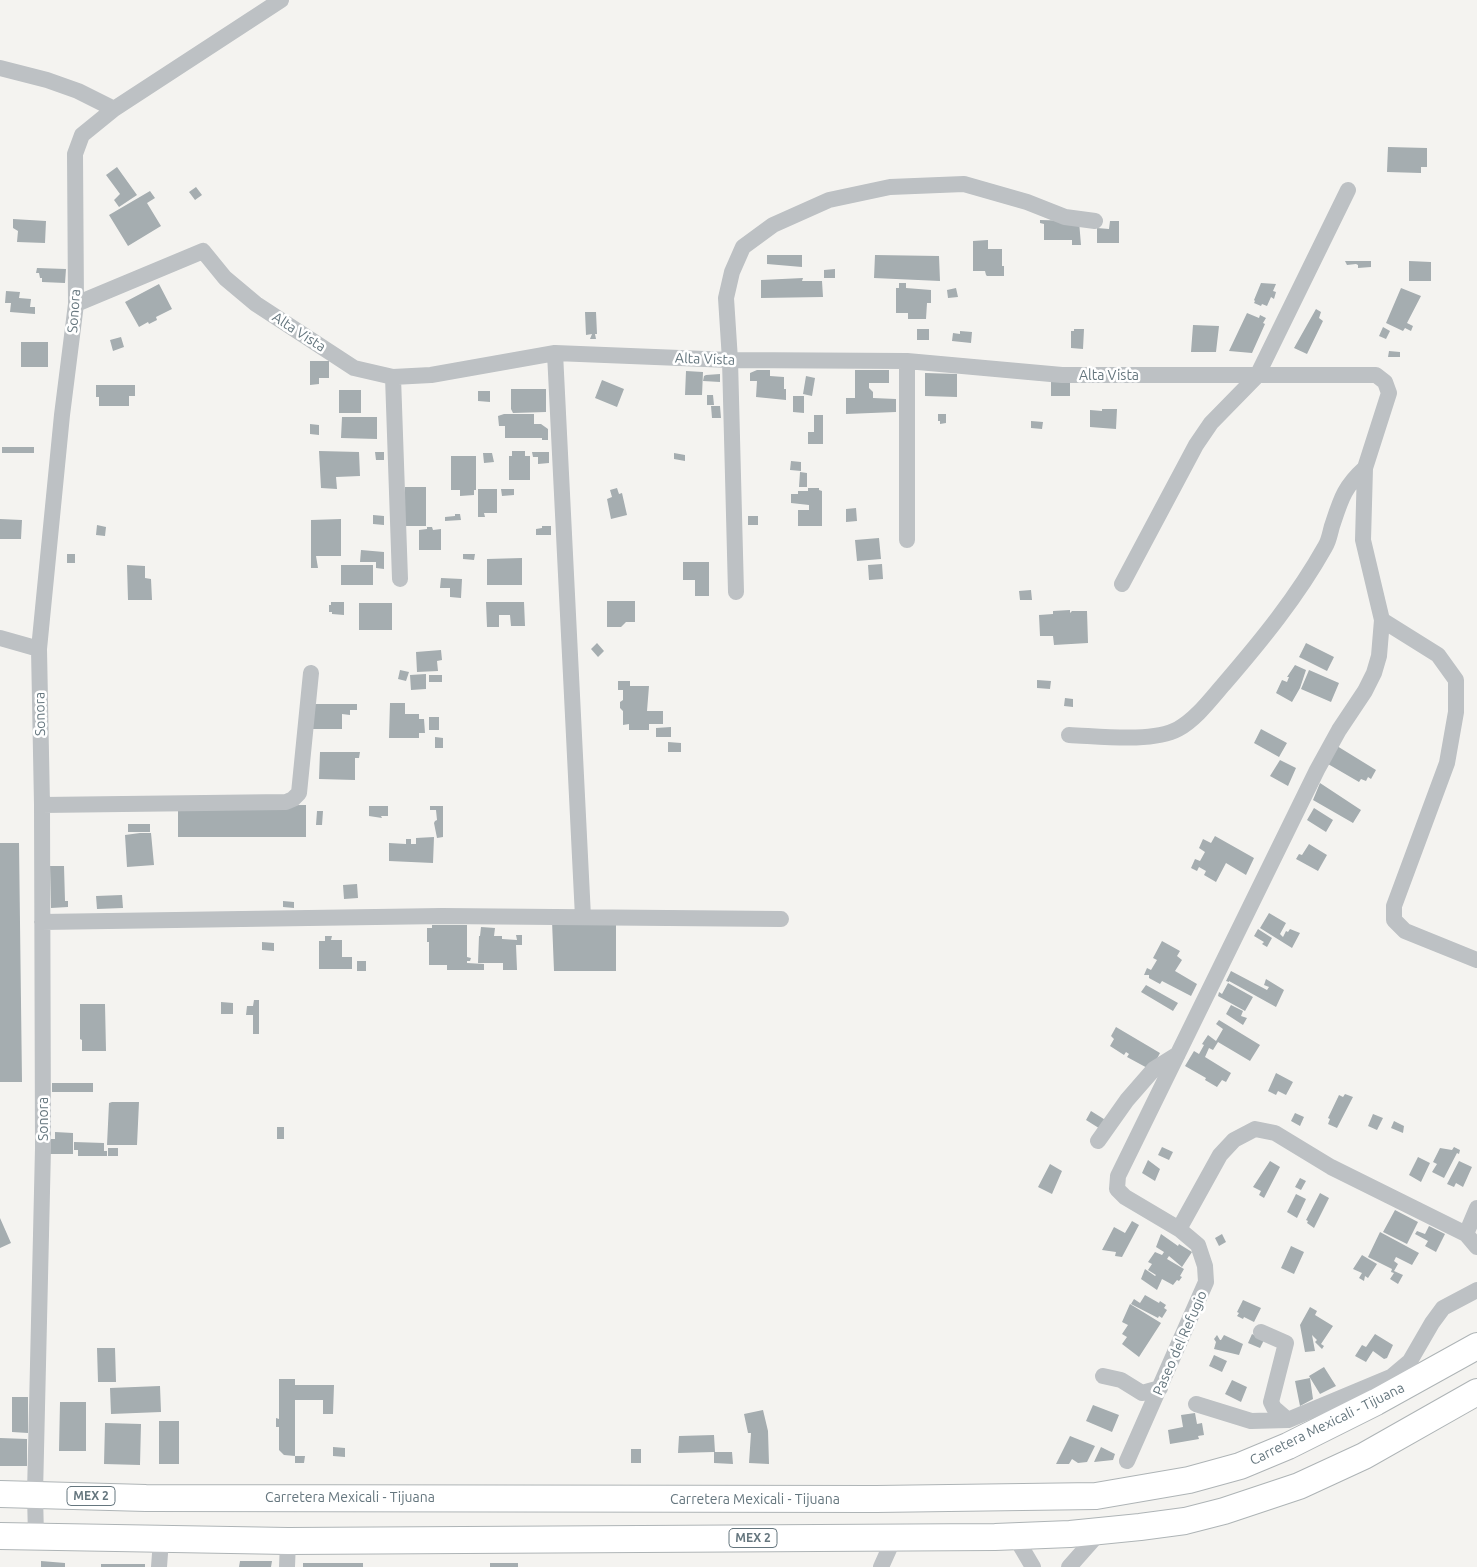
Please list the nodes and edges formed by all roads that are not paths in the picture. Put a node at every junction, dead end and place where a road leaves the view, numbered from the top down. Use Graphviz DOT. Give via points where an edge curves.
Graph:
graph roads {
  1 [pos="281,0"];
  2 [pos="0,68"];
  3 [pos="114,110"];
  4 [pos="1348,190"];
  5 [pos="1096,221"];
  6 [pos="76,304"];
  7 [pos="555,352"];
  8 [pos="730,360"];
  9 [pos="907,361"];
  10 [pos="1257,376"];
  11 [pos="393,377"];
  12 [pos="1365,468"];
  13 [pos="907,540"];
  14 [pos="400,579"];
  15 [pos="1122,584"];
  16 [pos="736,592"];
  17 [pos="1382,620"];
  18 [pos="0,638"];
  19 [pos="39,648"];
  20 [pos="311,673"];
  21 [pos="1069,735"];
  22 [pos="42,804"];
  23 [pos="583,917"];
  24 [pos="781,919"];
  25 [pos="42,922"];
  26 [pos="1477,960"];
  27 [pos="1178,1054"];
  28 [pos="1098,1141"];
  29 [pos="1477,1208"];
  30 [pos="1179,1229"];
  31 [pos="1466,1234"];
  32 [pos="1477,1247"];
  33 [pos="1477,1290"];
  34 [pos="1261,1332"];
  35 [pos="1477,1346"];
  36 [pos="1103,1376"];
  37 [pos="1160,1388"];
  38 [pos="1477,1392"];
  39 [pos="1196,1404"];
  40 [pos="1288,1420"];
  41 [pos="1127,1461"];
  42 [pos="0,1494"];
  43 [pos="35,1494"];
  44 [pos="1100,1532"];
  45 [pos="0,1536"];
  46 [pos="36,1537"];
  47 [pos="1010,1537"];
  48 [pos="894,1538"];
  49 [pos="161,1540"];
  50 [pos="288,1541"];
  51 [pos="159,1567"];
  52 [pos="287,1567"];
  53 [pos="881,1567"];
  54 [pos="1033,1567"];
  55 [pos="1069,1567"];
  1 -- 3 [label="street, Sonora"];
  2 -- 3 [label="street" via="70,88"];
  3 -- 6 [label="street, Sonora" via="82,135 75,154"];
  4 -- 10 [label="street"];
  5 -- 8 [label="street" via="1065,217 964,184 890,187 829,200 773,225 744,247 732,272 726,298"];
  6 -- 11 [label="street, Alta Vista" via="203,251 225,278 256,304 354,368"];
  6 -- 19 [label="street, Sonora"];
  7 -- 8 [label="street, Alta Vista"];
  7 -- 11 [label="street, Alta Vista" via="430,375"];
  7 -- 23 [label="street"];
  8 -- 9 [label="street, Alta Vista"];
  8 -- 16 [label="street"];
  9 -- 10 [label="street, Alta Vista" via="1062,375"];
  9 -- 13 [label="street"];
  10 -- 12 [label="street, Alta Vista" via="1376,375 1385,382 1389,392"];
  10 -- 15 [label="street" via="1211,423 1196,445"];
  11 -- 14 [label="street"];
  12 -- 17 [label="street" via="1363,540"];
  12 -- 21 [label="street" via="1342,495 1326,545 1302,585 1200,711 1178,729 1160,735"];
  17 -- 26 [label="street" via="1438,655 1456,680 1456,712 1446,763 1394,906 1394,920 1405,931"];
  17 -- 27 [label="street" via="1379,656 1371,679 1317,770"];
  18 -- 19 [label="street"];
  19 -- 22 [label="street, Sonora"];
  20 -- 22 [label="street" via="299,793 293,800"];
  22 -- 25 [label="street, Sonora"];
  23 -- 24 [label="street"];
  23 -- 25 [label="street"];
  25 -- 43 [label="street, Sonora" via="43,1148"];
  27 -- 28 [label="street" via="1154,1069 1126,1100"];
  27 -- 30 [label="street, Paseo del Refugio" via="1118,1176 1117,1189"];
  29 -- 31 [label="street"];
  30 -- 31 [label="street" via="1220,1155 1234,1140 1255,1129 1275,1133 1331,1167"];
  30 -- 37 [label="street, Paseo del Refugio" via="1198,1245 1206,1282"];
  31 -- 32 [label="street"];
  33 -- 40 [label="street" via="1443,1308 1410,1361 1391,1377"];
  34 -- 40 [label="street" via="1286,1343 1271,1402"];
  35 -- 43 [label="main road, Carretera Mexicali - Tijuana / MEX 2" via="1376,1402 1240,1466 1189,1480 1096,1496 876,1499 146,1498"];
  36 -- 37 [label="street" via="1121,1380 1142,1393"];
  37 -- 41 [label="street, Paseo del Refugio"];
  38 -- 44 [label="main road, MEX 2" via="1364,1456 1299,1486 1185,1521"];
  39 -- 40 [label="street" via="1251,1421"];
  42 -- 43 [label="main road, Carretera Mexicali - Tijuana / MEX 2"];
  43 -- 46 [label="street, Sonora"];
  44 -- 47 [label="main road, MEX 2"];
  44 -- 55 [label="street"];
  45 -- 46 [label="main road, MEX 2"];
  46 -- 49 [label="main road, MEX 2"];
  47 -- 48 [label="main road, MEX 2"];
  47 -- 54 [label="street" via="1020,1545"];
  48 -- 50 [label="main road, MEX 2"];
  48 -- 53 [label="street"];
  49 -- 50 [label="main road, MEX 2"];
  49 -- 51 [label="street"];
  50 -- 52 [label="street"];
}
